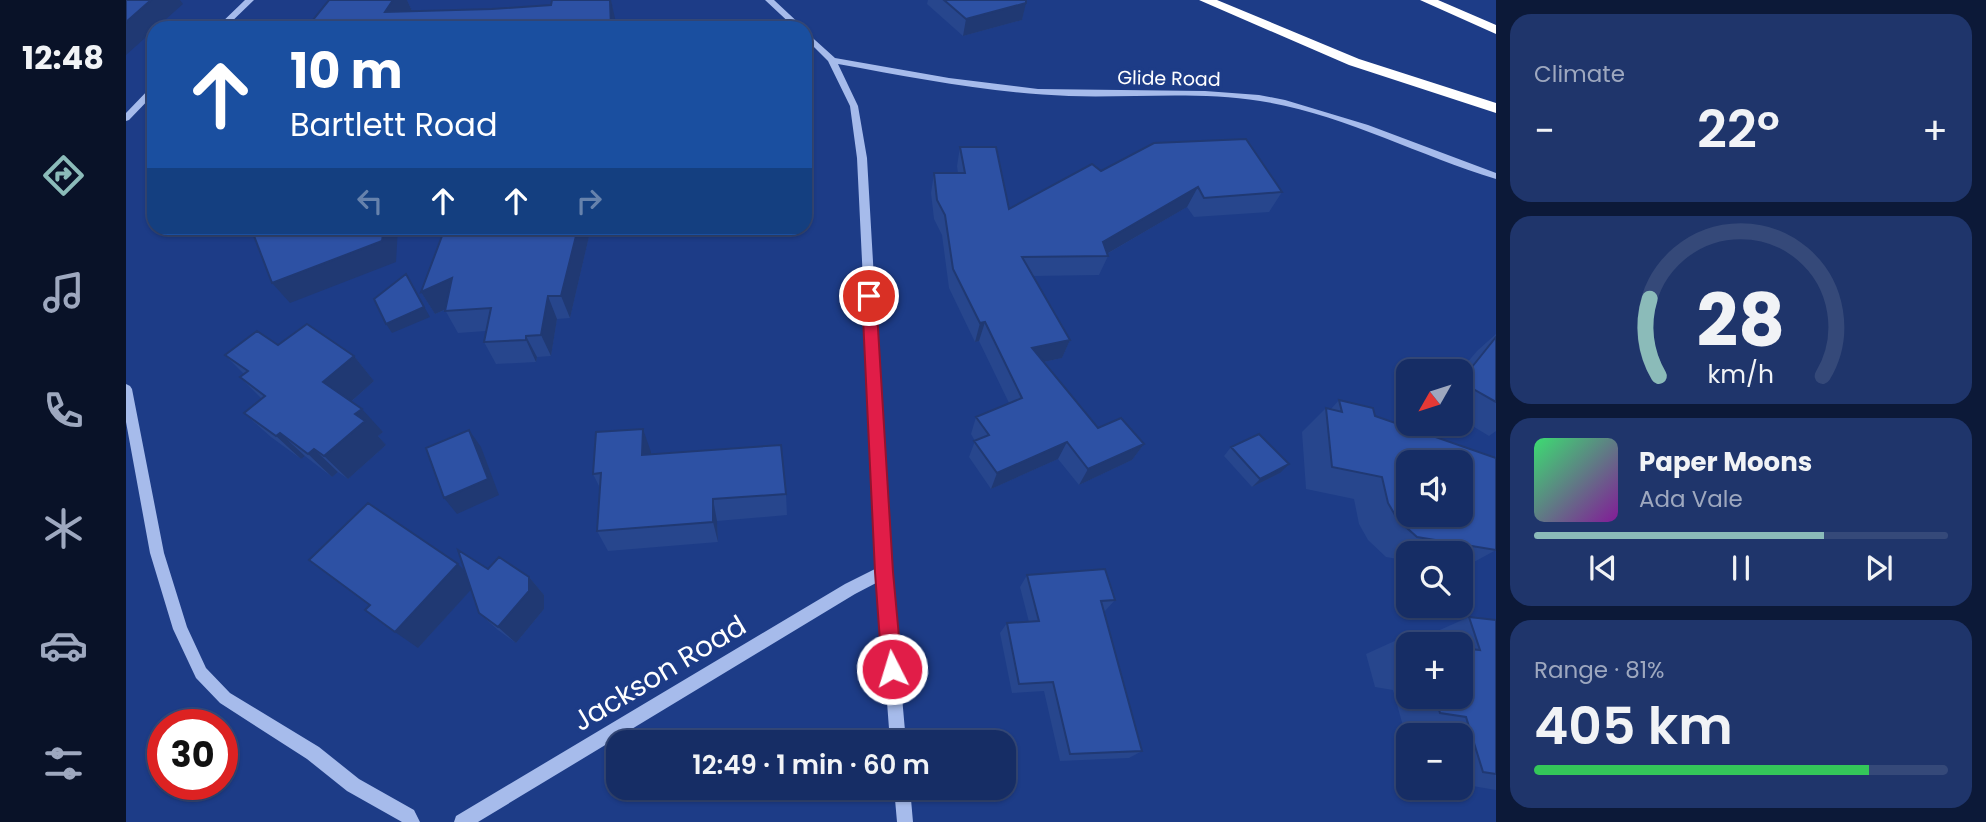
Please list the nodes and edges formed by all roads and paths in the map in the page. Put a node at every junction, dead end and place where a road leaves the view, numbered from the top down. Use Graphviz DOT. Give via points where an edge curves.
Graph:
graph roads {
  1 [pos="250,0"];
  2 [pos="769,0"];
  3 [pos="1206,0"];
  4 [pos="1427,0"];
  5 [pos="228,21"];
  6 [pos="792,21"];
  7 [pos="1496,30"];
  8 [pos="812,40"];
  9 [pos="832,60"];
  10 [pos="147,96"];
  11 [pos="1496,108"];
  12 [pos="126,118"];
  13 [pos="1496,176"];
  14 [pos="126,389"];
  15 [pos="884,572"];
  16 [pos="897,730"];
  17 [pos="903,800"];
  18 [pos="412,822"];
  19 [pos="462,822"];
  20 [pos="905,822"];
  1 -- 5 [label="street"];
  2 -- 6 [label="street"];
  3 -- 11 [label="highway" via="1354,62"];
  4 -- 7 [label="highway"];
  8 -- 9 [label="street"];
  9 -- 13 [label="street, Glide Road" via="946,83 1067,93 1192,94 1285,103"];
  9 -- 15 [label="street" via="854,106 862,158"];
  10 -- 12 [label="street"];
  14 -- 18 [label="street" via="157,552 180,629 201,673 225,698 313,752 353,785"];
  15 -- 16 [label="street"];
  15 -- 19 [label="street, Jackson Road"];
  17 -- 20 [label="street"];
}
